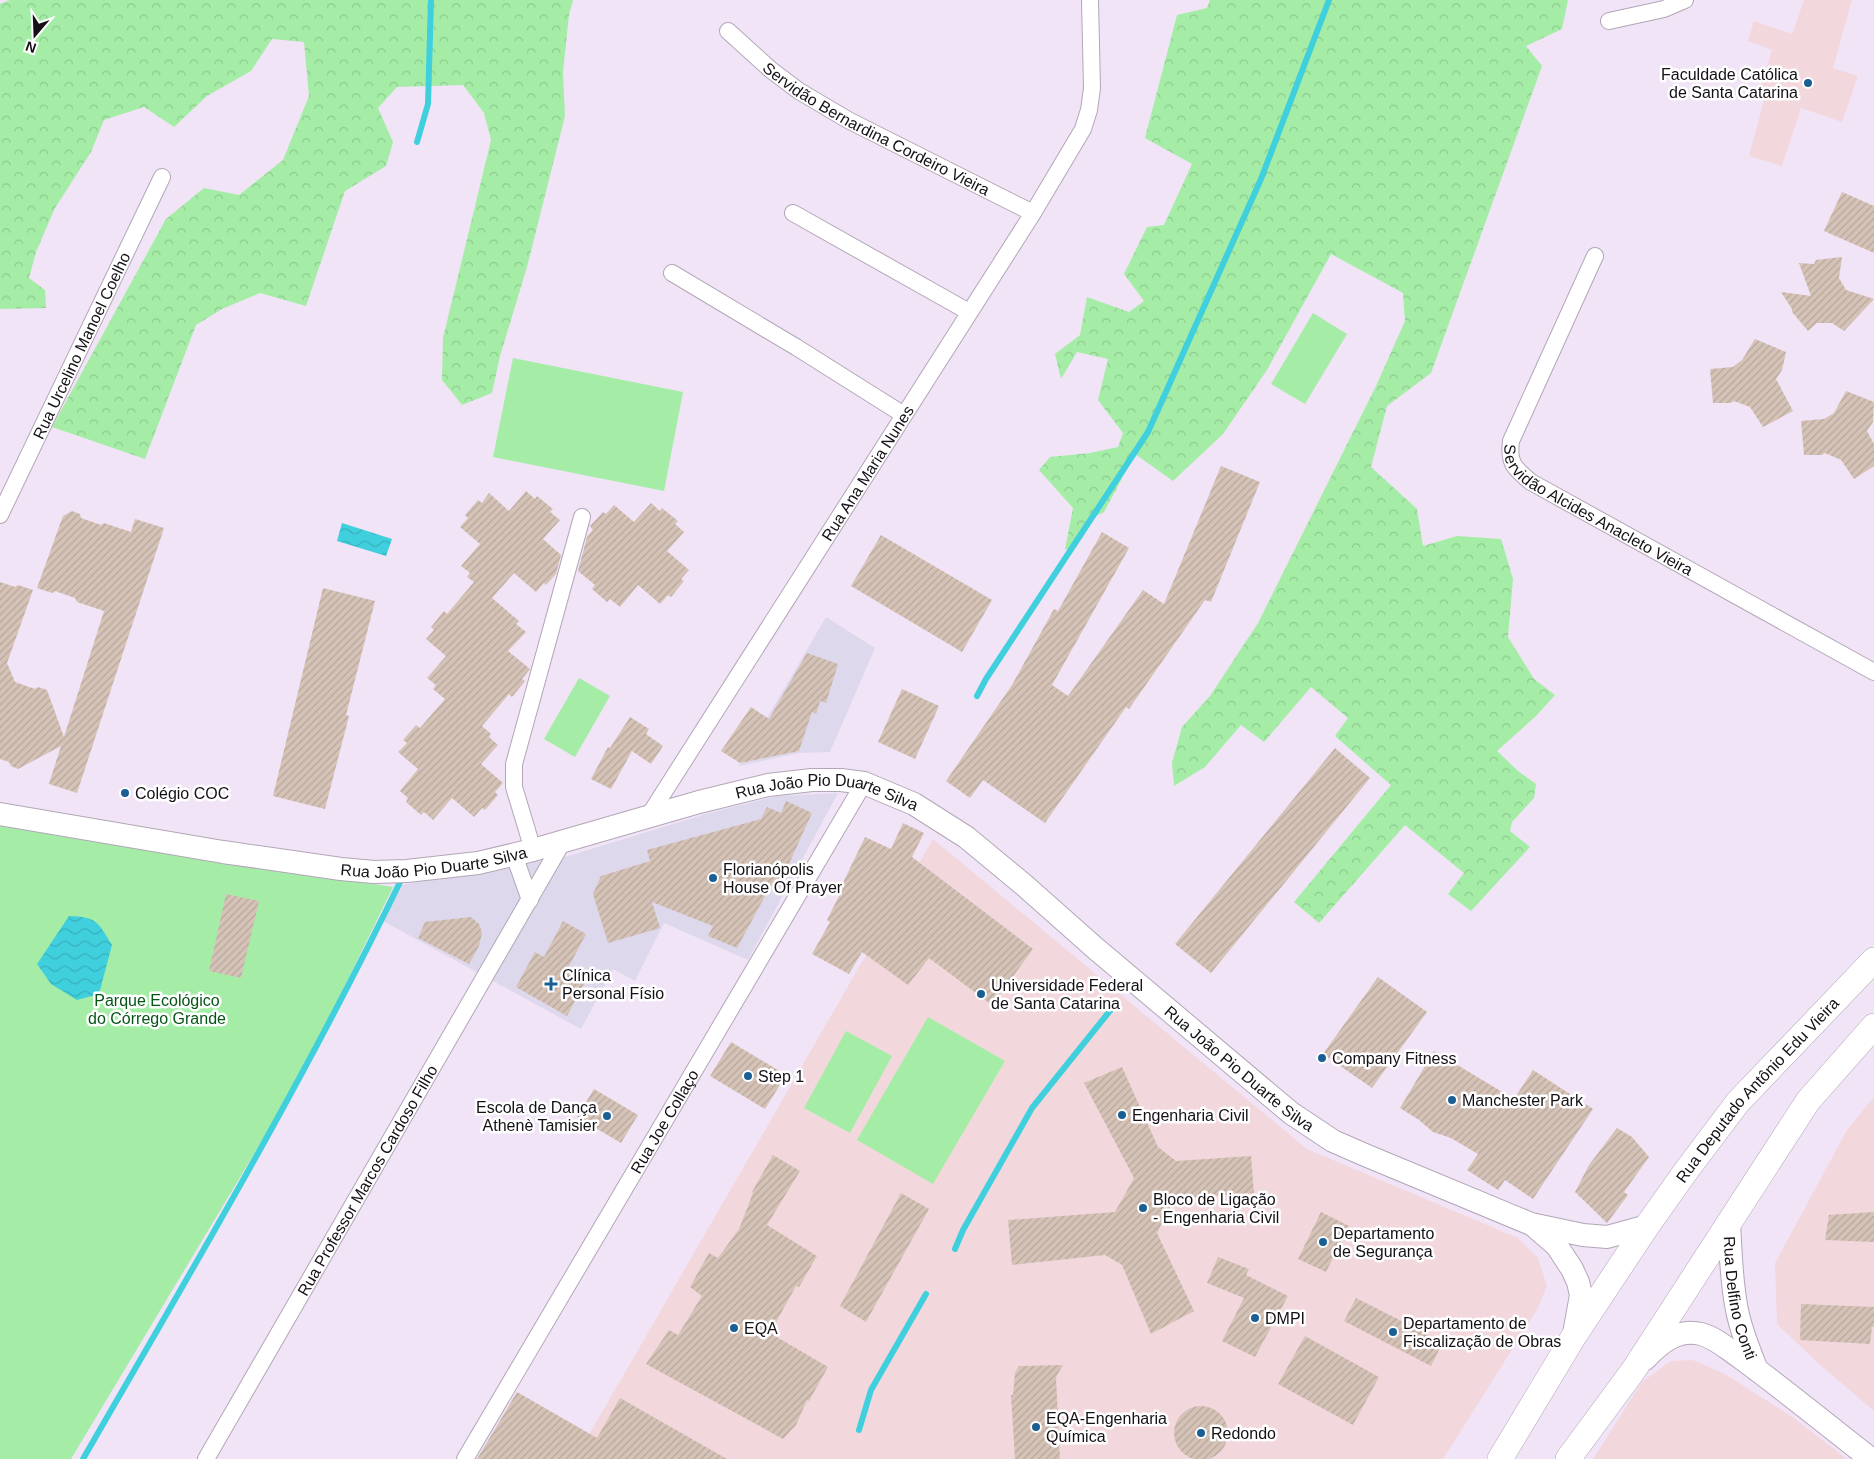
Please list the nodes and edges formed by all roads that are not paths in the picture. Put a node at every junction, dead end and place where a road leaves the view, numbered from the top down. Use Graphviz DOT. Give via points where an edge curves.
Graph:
graph roads {
  1 [pos="1090,0"];
  2 [pos="1685,0"];
  3 [pos="1609,21"];
  4 [pos="728,31"];
  5 [pos="162,177"];
  6 [pos="793,212"];
  7 [pos="1033,213"];
  8 [pos="1595,256"];
  9 [pos="672,273"];
  10 [pos="969,312"];
  11 [pos="904,415"];
  12 [pos="0,515"];
  13 [pos="582,517"];
  14 [pos="1874,672"];
  15 [pos="864,783"];
  16 [pos="0,814"];
  17 [pos="648,817"];
  18 [pos="562,843"];
  19 [pos="523,853"];
  20 [pos="530,900"];
  21 [pos="1874,960"];
  22 [pos="1874,1026"];
  23 [pos="1874,1048"];
  24 [pos="1743,1202"];
  25 [pos="1531,1224"];
  26 [pos="1729,1224"];
  27 [pos="1647,1226"];
  28 [pos="1574,1336"];
  29 [pos="1756,1370"];
  30 [pos="1633,1371"];
  31 [pos="206,1459"];
  32 [pos="465,1459"];
  33 [pos="1500,1459"];
  34 [pos="1568,1459"];
  35 [pos="1872,1459"];
  1 -- 7 [label="street, Rua Ana Maria Nunes" via="1092,88 1088,110 1083,128"];
  2 -- 3 [label="street" via="1664,9"];
  4 -- 7 [label="street, Servidão Bernardina Cordeiro Vieira" via="799,91 848,120"];
  5 -- 12 [label="street, Rua Urcelino Manoel Coelho"];
  6 -- 10 [label="street"];
  7 -- 10 [label="street, Rua Ana Maria Nunes"];
  8 -- 14 [label="street, Servidão Alcides Anacleto Vieira" via="1511,440 1509,456 1516,470 1531,482"];
  9 -- 11 [label="street"];
  10 -- 11 [label="street, Rua Ana Maria Nunes"];
  11 -- 17 [label="street, Rua Ana Maria Nunes"];
  13 -- 19 [label="street" via="514,764"];
  15 -- 17 [label="main road, Rua João Pio Duarte Silva" via="812,780 768,785"];
  15 -- 25 [label="main road, Rua João Pio Duarte Silva" via="914,804 989,855 1095,948 1314,1130 1364,1155"];
  15 -- 32 [label="street, Rua Joe Collaço"];
  16 -- 19 [label="main road, Rua João Pio Duarte Silva" via="223,852 374,872 478,863"];
  17 -- 18 [label="main road, Rua João Pio Duarte Silva"];
  18 -- 19 [label="main road, Rua João Pio Duarte Silva"];
  18 -- 20 [label="street, Rua Professor Marcos Cardoso Filho"];
  19 -- 20 [label="street"];
  20 -- 31 [label="street, Rua Professor Marcos Cardoso Filho"];
  21 -- 27 [label="main road, Rua Deputado Antônio Edu Vieira" via="1738,1102"];
  22 -- 24 [label="main road" via="1808,1101"];
  23 -- 24 [label="main road"];
  24 -- 26 [label="main road"];
  25 -- 27 [label="main road, Rua João Pio Duarte Silva" via="1582,1235 1607,1236"];
  25 -- 28 [label="main road, Rua João Pio Duarte Silva" via="1557,1246 1578,1282 1581,1295"];
  26 -- 29 [label="main road, Rua Delfino Conti" via="1737,1311"];
  26 -- 30 [label="main road"];
  27 -- 28 [label="main road, Rua Deputado Antônio Edu Vieira"];
  28 -- 33 [label="main road, Rua Deputado Antônio Edu Vieira"];
  29 -- 30 [label="main road, Rua Delfino Conti" via="1715,1340 1702,1334 1683,1333 1660,1343"];
  29 -- 35 [label="main road, Rua Delfino Conti"];
  30 -- 34 [label="main road"];
}
